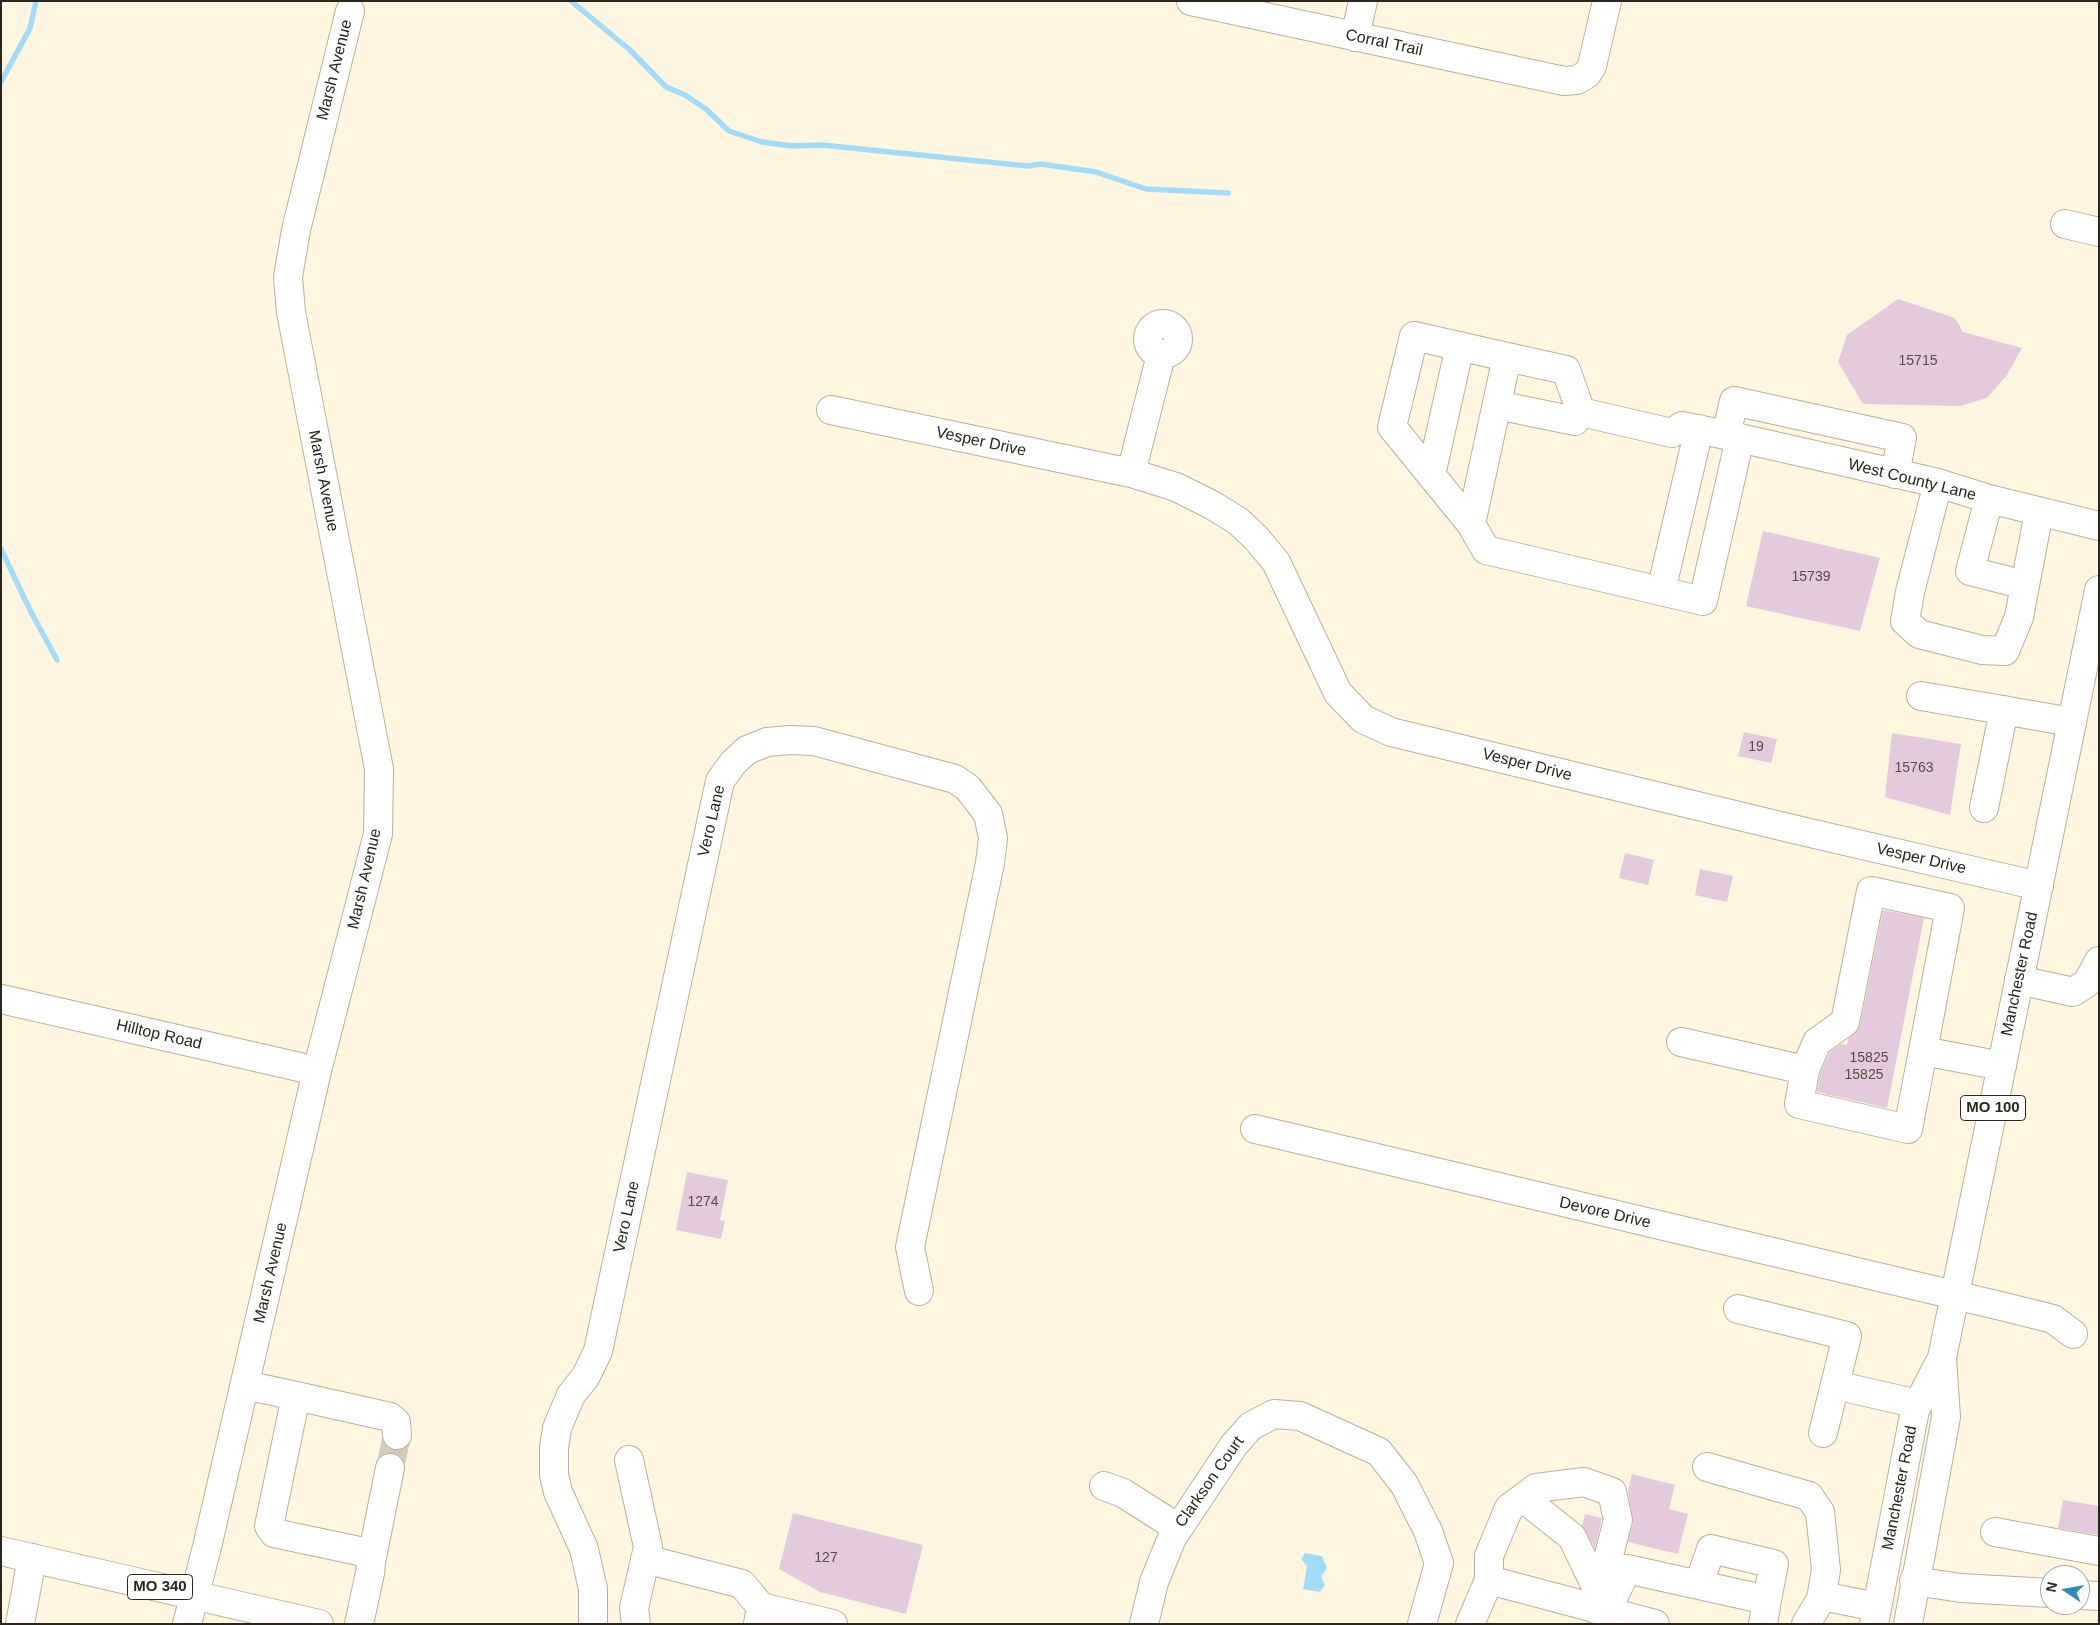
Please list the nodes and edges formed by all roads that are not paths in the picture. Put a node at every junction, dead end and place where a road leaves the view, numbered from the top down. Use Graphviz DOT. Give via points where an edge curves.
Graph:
graph roads {
  1 [pos="1191,1"];
  2 [pos="1363,1"];
  3 [pos="1607,1"];
  4 [pos="350,11"];
  5 [pos="1355,37"];
  6 [pos="2065,224"];
  7 [pos="2099,232"];
  8 [pos="1460,346"];
  9 [pos="1161,355"];
  10 [pos="1507,357"];
  11 [pos="1497,405"];
  12 [pos="831,410"];
  13 [pos="1581,412"];
  14 [pos="1699,429"];
  15 [pos="1733,437"];
  16 [pos="1132,474"];
  17 [pos="1895,474"];
  18 [pos="1431,475"];
  19 [pos="1938,483"];
  20 [pos="1988,499"];
  21 [pos="2039,512"];
  22 [pos="1471,524"];
  23 [pos="2099,526"];
  24 [pos="2025,585"];
  25 [pos="2099,590"];
  26 [pos="1661,591"];
  27 [pos="1920,696"];
  28 [pos="2004,710"];
  29 [pos="2072,722"];
  30 [pos="1984,808"];
  31 [pos="2039,886"];
  32 [pos="2099,961"];
  33 [pos="2019,980"];
  34 [pos="1,1000"];
  35 [pos="1681,1042"];
  36 [pos="1923,1051"];
  37 [pos="2002,1066"];
  38 [pos="1806,1070"];
  39 [pos="318,1071"];
  40 [pos="1255,1129"];
  41 [pos="919,1291"];
  42 [pos="1954,1296"];
  43 [pos="1738,1310"];
  44 [pos="2073,1334"];
  45 [pos="1942,1358"];
  46 [pos="245,1384"];
  47 [pos="1835,1385"];
  48 [pos="296,1396"];
  49 [pos="1918,1404"];
  50 [pos="1823,1433"];
  51 [pos="397,1435"];
  52 [pos="629,1460"];
  53 [pos="1707,1466"];
  54 [pos="390,1468"];
  55 [pos="1104,1486"];
  56 [pos="1523,1498"];
  57 [pos="1894,1518"];
  58 [pos="1178,1528"];
  59 [pos="1995,1532"];
  60 [pos="1,1551"];
  61 [pos="2099,1551"];
  62 [pos="32,1558"];
  63 [pos="646,1559"];
  64 [pos="371,1562"];
  65 [pos="1490,1580"];
  66 [pos="1914,1581"];
  67 [pos="1699,1584"];
  68 [pos="2040,1592"];
  69 [pos="195,1595"];
  70 [pos="1822,1596"];
  71 [pos="1600,1605"];
  72 [pos="1765,1612"];
  73 [pos="760,1615"];
  74 [pos="1875,1615"];
  75 [pos="277,1619"];
  76 [pos="802,1620"];
  77 [pos="20,1624"];
  78 [pos="187,1624"];
  79 [pos="319,1624"];
  80 [pos="359,1624"];
  81 [pos="592,1624"];
  82 [pos="636,1624"];
  83 [pos="833,1624"];
  84 [pos="1144,1624"];
  85 [pos="1422,1624"];
  86 [pos="1470,1624"];
  87 [pos="1655,1624"];
  88 [pos="1806,1624"];
  89 [pos="1908,1624"];
  1 -- 5 [label="main road, Corral Trail"];
  2 -- 5 [label="main road"];
  3 -- 5 [label="main road, Corral Trail" via="1592,66 1577,80 1555,81"];
  4 -- 39 [label="main road, Marsh Avenue" via="296,230 288,277 291,312 379,769 380,807 378,834"];
  6 -- 7 [label="main road"];
  8 -- 10 [label="main road"];
  8 -- 18 [label="main road"];
  8 -- 18 [label="main road" via="1414,336 1392,427"];
  9 -- 16 [label="main road"];
  10 -- 11 [label="main road"];
  10 -- 13 [label="main road" via="1566,370"];
  11 -- 13 [label="main road" via="1575,421"];
  11 -- 22 [label="main road"];
  12 -- 16 [label="main road, Vesper Drive"];
  13 -- 14 [label="main road, West County Lane" via="1672,433 1682,426"];
  14 -- 15 [label="main road, West County Lane"];
  14 -- 26 [label="main road"];
  15 -- 17 [label="main road, West County Lane"];
  15 -- 17 [label="main road" via="1734,401 1902,438"];
  15 -- 26 [label="main road" via="1704,601"];
  16 -- 31 [label="main road, Vesper Drive" via="1176,487 1212,505 1238,521 1256,538 1276,562 1338,693 1363,719 1384,729"];
  17 -- 19 [label="main road, West County Lane"];
  18 -- 22 [label="main road"];
  19 -- 20 [label="main road, West County Lane"];
  19 -- 24 [label="main road" via="1905,621 1919,634 1982,650 2005,651 2019,617"];
  20 -- 21 [label="main road, West County Lane"];
  20 -- 24 [label="main road" via="1970,571"];
  21 -- 23 [label="main road, West County Lane"];
  21 -- 24 [label="main road"];
  22 -- 26 [label="main road" via="1486,550"];
  25 -- 29 [label="main road, Manchester Road / MO 100"];
  27 -- 28 [label="main road"];
  28 -- 29 [label="main road"];
  28 -- 30 [label="main road"];
  29 -- 31 [label="main road, Manchester Road / MO 100"];
  31 -- 33 [label="main road, Manchester Road / MO 100"];
  32 -- 33 [label="main road" via="2088,983 2074,992"];
  33 -- 37 [label="main road, Manchester Road / MO 100"];
  34 -- 39 [label="main road, Hilltop Road"];
  35 -- 38 [label="main road"];
  36 -- 37 [label="main road"];
  36 -- 38 [label="main road" via="1908,1129 1799,1104"];
  36 -- 38 [label="main road" via="1950,908 1870,891 1845,1022 1816,1042"];
  37 -- 42 [label="main road, Manchester Road / MO 100"];
  39 -- 46 [label="main road, Marsh Avenue"];
  40 -- 42 [label="main road, Devore Drive"];
  41 -- 81 [label="main road, Vero Lane" via="910,1247 990,863 993,838 988,814 968,788 955,780 814,741 767,742 747,750 720,781 598,1351 586,1376 571,1396 557,1428 554,1475 584,1549 593,1589"];
  42 -- 44 [label="main road, Devore Drive" via="2053,1319"];
  42 -- 45 [label="main road, Manchester Road / MO 100"];
  43 -- 47 [label="main road" via="1847,1336"];
  45 -- 49 [label="main road, Manchester Road / MO 100"];
  45 -- 66 [label="main road, Manchester Road / MO 100" via="1946,1417"];
  46 -- 48 [label="main road"];
  46 -- 69 [label="main road, Marsh Avenue"];
  47 -- 49 [label="main road"];
  47 -- 50 [label="main road"];
  48 -- 51 [label="main road" via="390,1417 396,1422"];
  48 -- 64 [label="main road" via="269,1526 274,1533 359,1551"];
  49 -- 57 [label="main road, Manchester Road / MO 100"];
  52 -- 63 [label="main road" via="648,1548"];
  53 -- 70 [label="main road" via="1809,1496 1820,1512 1826,1570"];
  54 -- 64 [label="main road"];
  55 -- 58 [label="main road"];
  56 -- 65 [label="main road" via="1509,1508 1489,1556"];
  56 -- 71 [label="main road" via="1572,1537"];
  56 -- 71 [label="main road" via="1536,1488 1584,1482 1612,1492 1618,1520"];
  57 -- 66 [label="main road" via="1903,1564"];
  57 -- 74 [label="main road, Manchester Road / MO 100"];
  58 -- 84 [label="main road, Clarkson Court" via="1162,1558"];
  58 -- 85 [label="main road, Clarkson Court" via="1234,1445 1251,1426 1274,1414 1300,1416 1379,1452 1404,1484 1428,1531 1439,1563"];
  59 -- 61 [label="main road"];
  60 -- 62 [label="main road, MO 340"];
  62 -- 69 [label="main road, MO 340"];
  62 -- 77 [label="main road"];
  63 -- 73 [label="main road" via="742,1584"];
  63 -- 82 [label="main road" via="634,1608"];
  64 -- 80 [label="main road"];
  65 -- 71 [label="main road"];
  65 -- 86 [label="main road"];
  66 -- 68 [label="main road" via="1961,1588"];
  66 -- 89 [label="main road, Manchester Road / MO 100"];
  67 -- 71 [label="main road" via="1628,1568"];
  67 -- 72 [label="main road"];
  67 -- 72 [label="main road" via="1711,1549 1774,1564"];
  69 -- 75 [label="main road, MO 340"];
  69 -- 78 [label="main road, Marsh Avenue"];
  70 -- 74 [label="main road"];
  70 -- 88 [label="main road"];
  71 -- 87 [label="main road"];
  73 -- 76 [label="main road"];
  75 -- 79 [label="main road, MO 340"];
  76 -- 83 [label="main road"];
}
